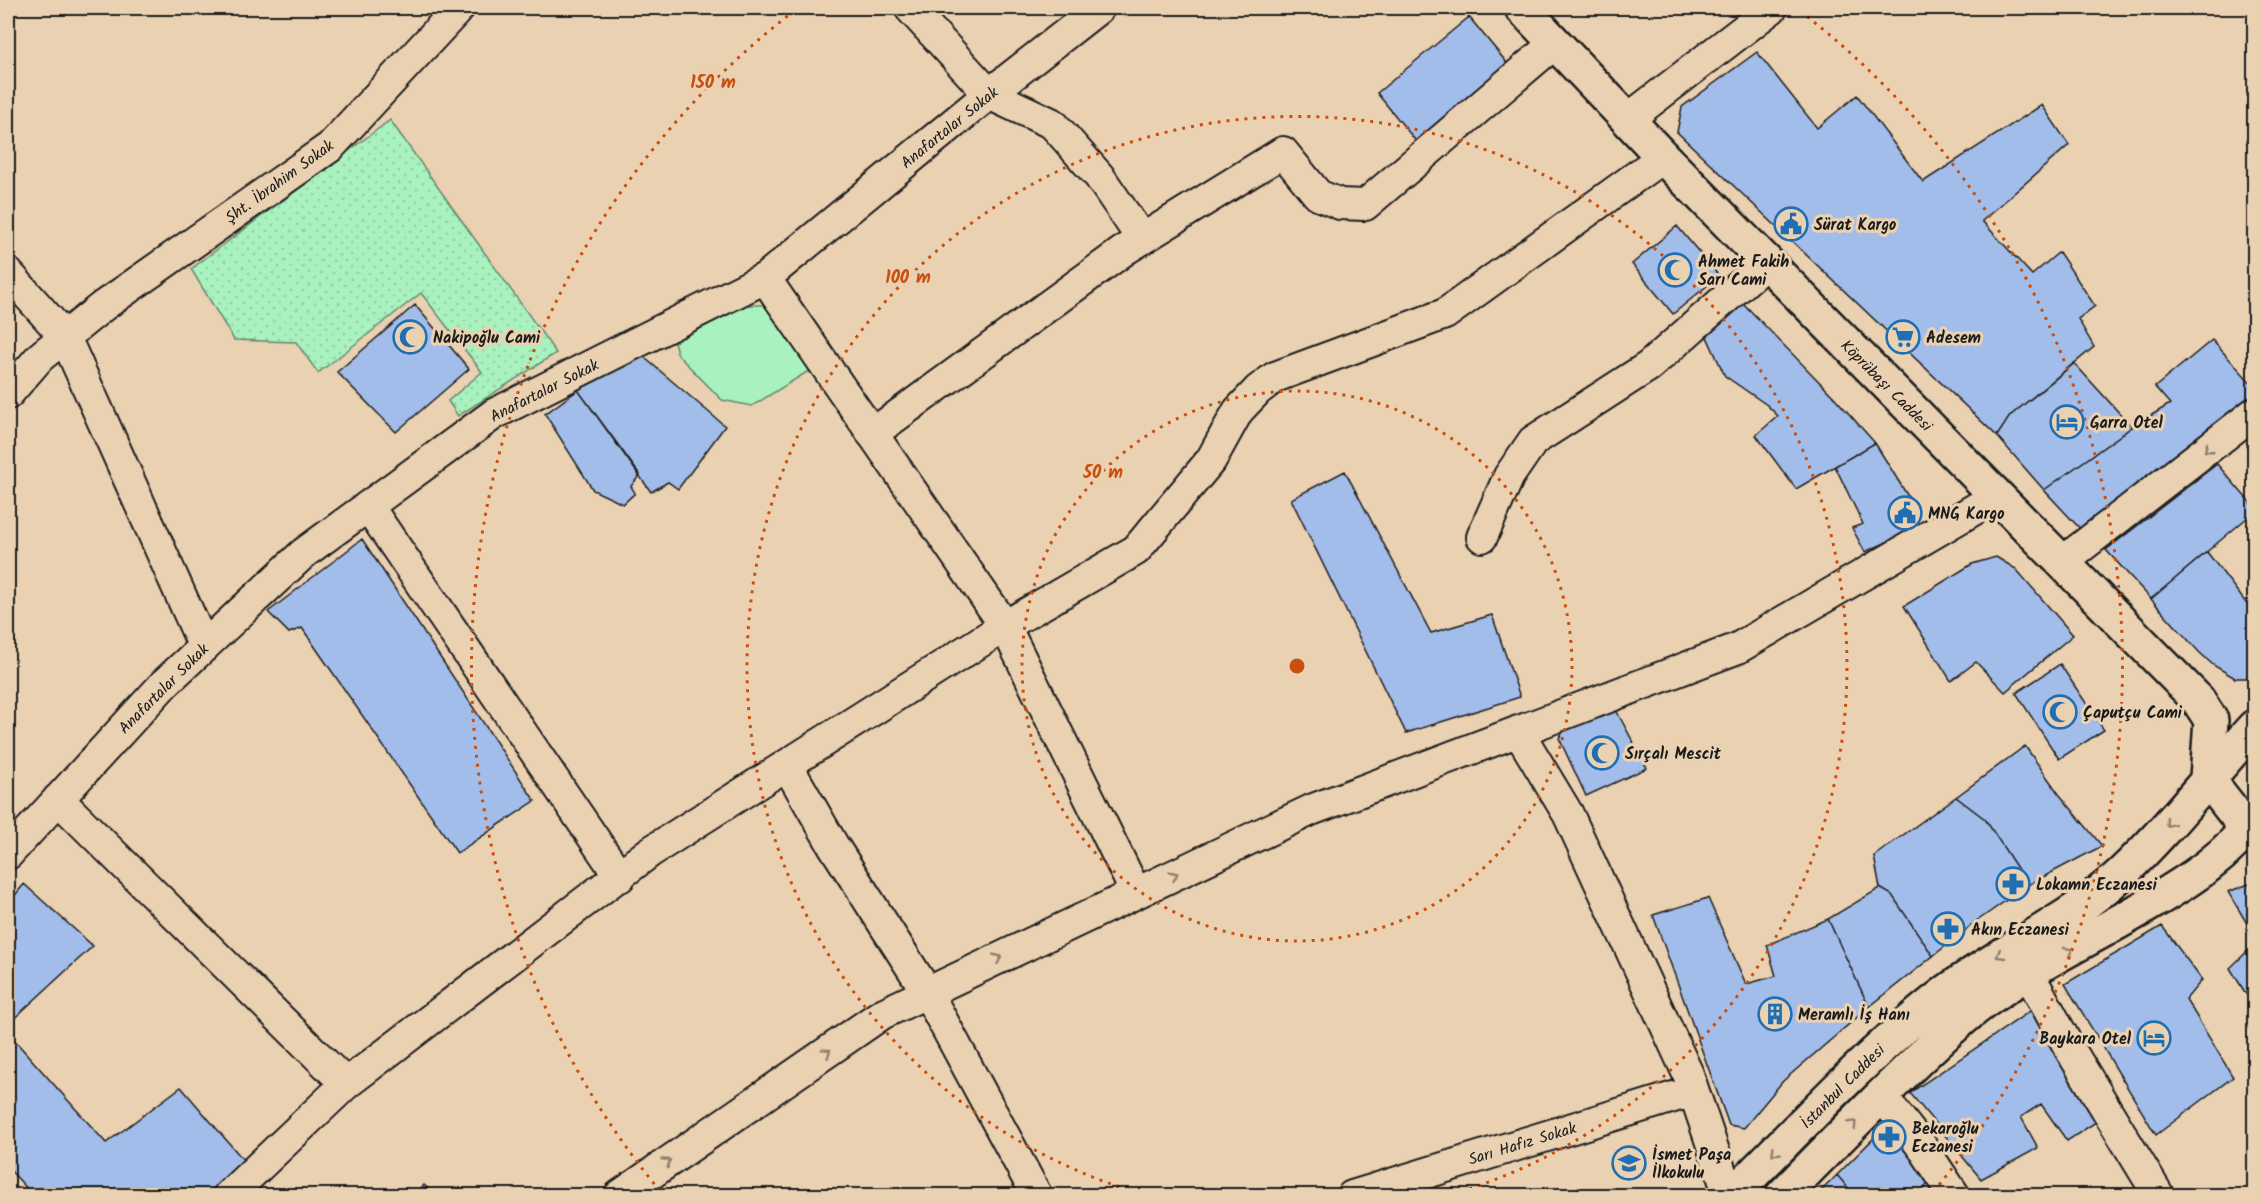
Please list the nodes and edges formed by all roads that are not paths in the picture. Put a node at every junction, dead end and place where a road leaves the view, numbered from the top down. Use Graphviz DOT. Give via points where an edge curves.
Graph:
graph roads {
  1 [pos="459,8"];
  2 [pos="910,8"];
  3 [pos="1099,8"];
  4 [pos="1522,8"];
  5 [pos="1772,8"];
  6 [pos="1555,43"];
  7 [pos="988,94"];
  8 [pos="1628,120"];
  9 [pos="1663,157"];
  10 [pos="1142,239"];
  11 [pos="1767,262"];
  12 [pos="8,273"];
  13 [pos="765,278"];
  14 [pos="65,337"];
  15 [pos="8,394"];
  16 [pos="2254,413"];
  17 [pos="872,434"];
  18 [pos="1997,496"];
  19 [pos="368,506"];
  20 [pos="1482,537"];
  21 [pos="2062,562"];
  22 [pos="1005,626"];
  23 [pos="204,647"];
  24 [pos="2254,727"];
  25 [pos="1518,731"];
  26 [pos="787,765"];
  27 [pos="2207,778"];
  28 [pos="58,799"];
  29 [pos="2253,829"];
  30 [pos="8,854"];
  31 [pos="620,877"];
  32 [pos="1136,893"];
  33 [pos="2029,974"];
  34 [pos="927,992"];
  35 [pos="346,1083"];
  36 [pos="1693,1090"];
  37 [pos="1882,1096"];
  38 [pos="232,1194"];
  39 [pos="619,1196"];
  40 [pos="1037,1196"];
  41 [pos="1352,1196"];
  42 [pos="1730,1196"];
  43 [pos="1782,1196"];
  44 [pos="1955,1196"];
  45 [pos="2159,1196"];
  1 -- 14 [label="street, Şht. İbrahim Sokak" via="330,147 103,306"];
  2 -- 7 [label="street"];
  3 -- 7 [label="street, Anafartalar Sokak"];
  4 -- 6 [label="main road, Köprübaşı Caddesi"];
  5 -- 8 [label="street"];
  6 -- 8 [label="main road, Köprübaşı Caddesi"];
  6 -- 10 [label="street" via="1365,205 1340,204 1318,195 1283,152"];
  7 -- 10 [label="street" via="1053,124 1099,176"];
  7 -- 13 [label="street, Anafartalar Sokak"];
  8 -- 9 [label="main road, Köprübaşı Caddesi"];
  9 -- 11 [label="main road, Köprübaşı Caddesi"];
  9 -- 22 [label="street" via="1444,314 1267,382 1238,411 1212,460 1136,550"];
  10 -- 17 [label="street"];
  11 -- 18 [label="main road, Köprübaşı Caddesi"];
  11 -- 20 [label="street" via="1649,366 1533,441 1509,476"];
  12 -- 14 [label="street"];
  13 -- 17 [label="street"];
  13 -- 19 [label="street, Anafartalar Sokak" via="494,414"];
  14 -- 15 [label="street, Şht. İbrahim Sokak" via="40,357"];
  14 -- 23 [label="street"];
  16 -- 21 [label="street, one-way"];
  17 -- 22 [label="street"];
  18 -- 21 [label="main road, Köprübaşı Caddesi"];
  18 -- 25 [label="street" via="1738,648"];
  19 -- 23 [label="street, Anafartalar Sokak" via="304,553"];
  19 -- 31 [label="street"];
  21 -- 27 [label="main road, Köprübaşı Caddesi" via="2198,700 2211,720"];
  22 -- 26 [label="street"];
  22 -- 32 [label="street"];
  23 -- 28 [label="street, Anafartalar Sokak" via="165,683"];
  24 -- 27 [label="main road, İstanbul Caddesi"];
  32 -- 25 [label="street, one-way" via="1311,810"];
  25 -- 36 [label="street" via="1568,814"];
  26 -- 31 [label="street" via="650,852"];
  26 -- 34 [label="street"];
  27 -- 29 [label="main road"];
  27 -- 42 [label="main road, İstanbul Caddesi, one-way" via="2120,875 2068,914 1992,960 1899,1029"];
  28 -- 30 [label="street, Anafartalar Sokak"];
  28 -- 35 [label="street"];
  33 -- 29 [label="main road, one-way" via="2186,883"];
  31 -- 35 [label="street"];
  34 -- 32 [label="street, one-way"];
  33 -- 37 [label="main road" via="1951,1029"];
  33 -- 45 [label="street" via="2071,1052"];
  39 -- 34 [label="street, one-way" via="882,1014"];
  34 -- 40 [label="street"];
  35 -- 38 [label="street"];
  36 -- 41 [label="street, Sarı Hafız Sokak"];
  36 -- 42 [label="street"];
  43 -- 37 [label="main road, one-way"];
  37 -- 44 [label="street"];
}
